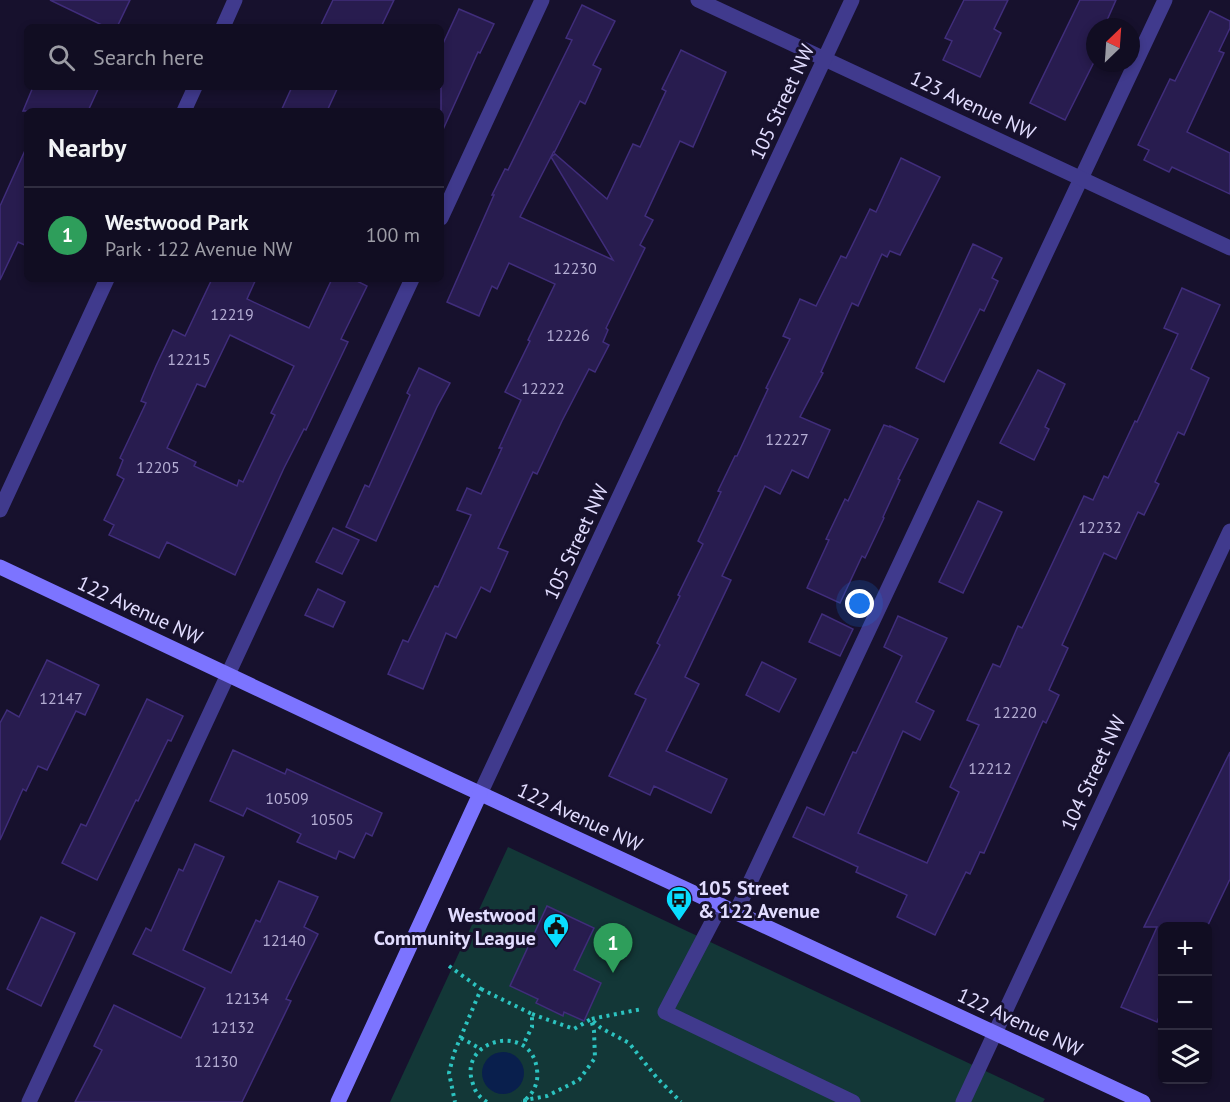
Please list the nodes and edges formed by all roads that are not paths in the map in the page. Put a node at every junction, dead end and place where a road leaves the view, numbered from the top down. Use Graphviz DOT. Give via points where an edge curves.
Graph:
graph roads {
  1 [pos="235,0"];
  2 [pos="542,0"];
  3 [pos="698,0"];
  4 [pos="852,0"];
  5 [pos="1165,0"];
  6 [pos="224,24"];
  7 [pos="825,59"];
  8 [pos="194,90"];
  9 [pos="185,108"];
  10 [pos="1081,179"];
  11 [pos="444,212"];
  12 [pos="1230,248"];
  13 [pos="105,282"];
  14 [pos="411,282"];
  15 [pos="0,510"];
  16 [pos="1230,531"];
  17 [pos="0,567"];
  18 [pos="228,674"];
  19 [pos="480,794"];
  20 [pos="721,905"];
  21 [pos="736,912"];
  22 [pos="995,1033"];
  23 [pos="29,1102"];
  24 [pos="338,1102"];
  25 [pos="853,1102"];
  26 [pos="963,1102"];
  27 [pos="1143,1102"];
  1 -- 6 [label="street"];
  2 -- 11 [label="street"];
  3 -- 7 [label="street, 123 Avenue NW"];
  4 -- 7 [label="street, 105 Street NW"];
  5 -- 10 [label="street"];
  7 -- 10 [label="street, 123 Avenue NW"];
  7 -- 19 [label="street, 105 Street NW"];
  8 -- 9 [label="street"];
  10 -- 12 [label="street, 123 Avenue NW"];
  10 -- 21 [label="street"];
  13 -- 15 [label="street"];
  14 -- 18 [label="street"];
  16 -- 22 [label="street, 104 Street NW"];
  17 -- 18 [label="street, 122 Avenue NW"];
  18 -- 19 [label="street, 122 Avenue NW"];
  18 -- 23 [label="street"];
  19 -- 20 [label="street, 122 Avenue NW"];
  19 -- 24 [label="street, 105 Street NW"];
  20 -- 21 [label="street, 122 Avenue NW"];
  20 -- 25 [label="street" via="665,1012"];
  21 -- 22 [label="street, 122 Avenue NW"];
  22 -- 26 [label="street, 104 Street NW"];
  22 -- 27 [label="street, 122 Avenue NW"];
}
